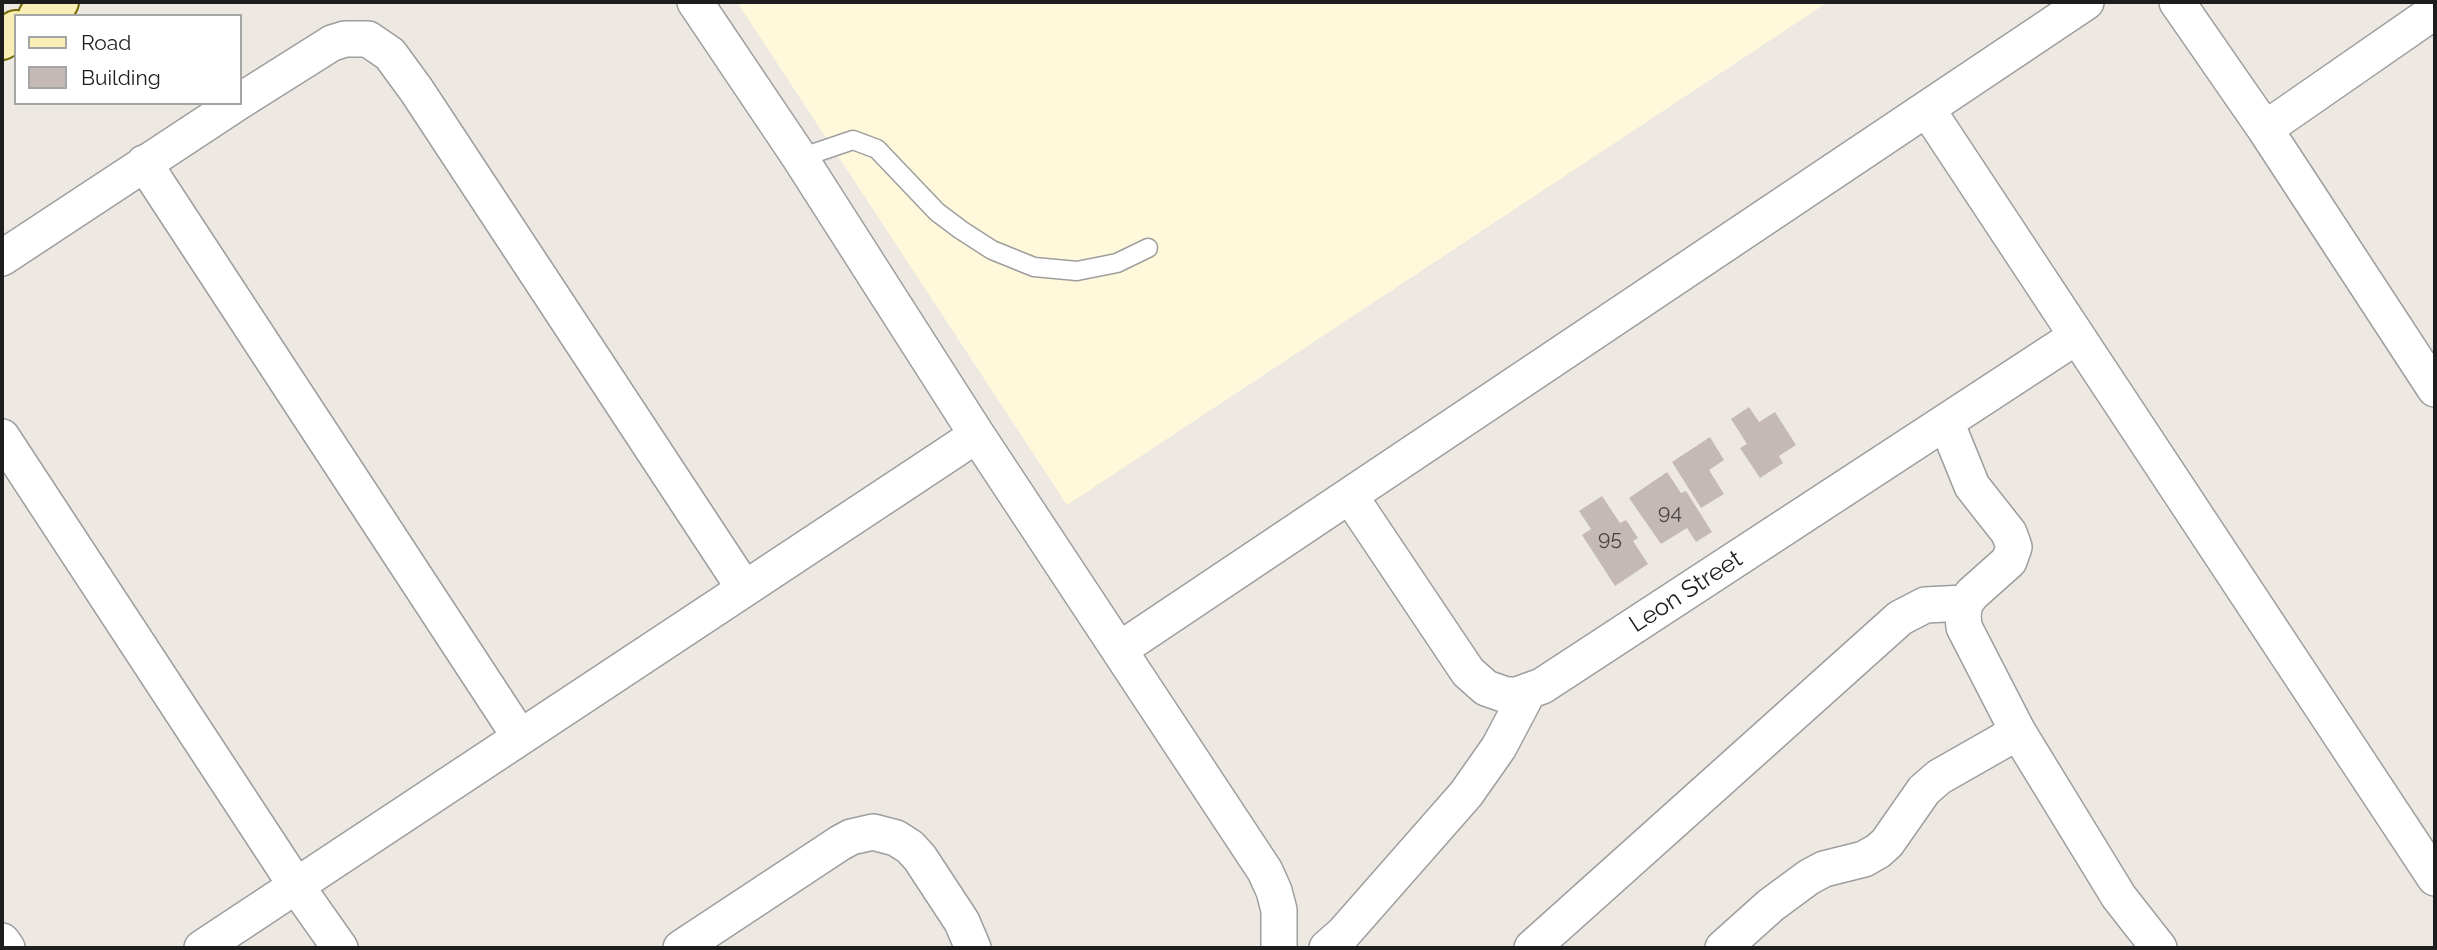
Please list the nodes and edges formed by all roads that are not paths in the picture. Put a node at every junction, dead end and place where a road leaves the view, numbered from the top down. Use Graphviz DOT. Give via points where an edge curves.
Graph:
graph roads {
  1 [pos="59,2"];
  2 [pos="695,2"];
  3 [pos="2086,2"];
  4 [pos="2190,7"];
  5 [pos="2435,11"];
  6 [pos="41,14"];
  7 [pos="242,99"];
  8 [pos="233,105"];
  9 [pos="1927,109"];
  10 [pos="2265,130"];
  11 [pos="800,158"];
  12 [pos="144,163"];
  13 [pos="1147,248"];
  14 [pos="2,258"];
  15 [pos="2077,336"];
  16 [pos="2435,389"];
  17 [pos="1946,422"];
  18 [pos="977,435"];
  19 [pos="2,437"];
  20 [pos="1350,496"];
  21 [pos="744,588"];
  22 [pos="1965,603"];
  23 [pos="1119,650"];
  24 [pos="1528,692"];
  25 [pos="2018,732"];
  26 [pos="520,737"];
  27 [pos="2435,878"];
  28 [pos="297,887"];
  29 [pos="2,941"];
  30 [pos="2150,945"];
  31 [pos="7,948"];
  32 [pos="202,948"];
  33 [pos="340,948"];
  34 [pos="681,948"];
  35 [pos="973,948"];
  36 [pos="1279,948"];
  37 [pos="1328,948"];
  38 [pos="1532,948"];
  39 [pos="1723,948"];
  1 -- 6 [label="main road"];
  2 -- 11 [label="street"];
  3 -- 9 [label="street"];
  4 -- 10 [label="street"];
  5 -- 10 [label="street"];
  7 -- 21 [label="street" via="345,38 368,39 390,54"];
  8 -- 12 [label="street"];
  9 -- 15 [label="street"];
  9 -- 20 [label="street"];
  10 -- 16 [label="street"];
  11 -- 13 [label="lane" via="853,140 877,149 937,212 992,250 1034,267 1077,271 1117,263"];
  11 -- 18 [label="street"];
  12 -- 14 [label="street"];
  12 -- 26 [label="street"];
  15 -- 17 [label="street, Leon Street"];
  15 -- 27 [label="street"];
  17 -- 22 [label="street" via="1972,486 2009,533 2014,547 2009,561"];
  17 -- 24 [label="street, Leon Street"];
  18 -- 21 [label="street"];
  18 -- 23 [label="street"];
  19 -- 28 [label="street"];
  20 -- 23 [label="street"];
  20 -- 24 [label="street" via="1468,672 1496,692"];
  21 -- 26 [label="street"];
  22 -- 25 [label="street" via="1964,627"];
  22 -- 38 [label="street" via="1926,605 1900,618"];
  23 -- 36 [label="street" via="1265,871 1279,910"];
  24 -- 37 [label="street" via="1499,747 1466,794"];
  25 -- 30 [label="street"];
  25 -- 39 [label="street" via="1939,777 1878,851 1808,877"];
  26 -- 28 [label="street"];
  28 -- 32 [label="street"];
  28 -- 33 [label="street"];
  29 -- 31 [label="street"];
  34 -- 35 [label="street" via="840,843 873,832 896,838 920,858 962,922"];
}
